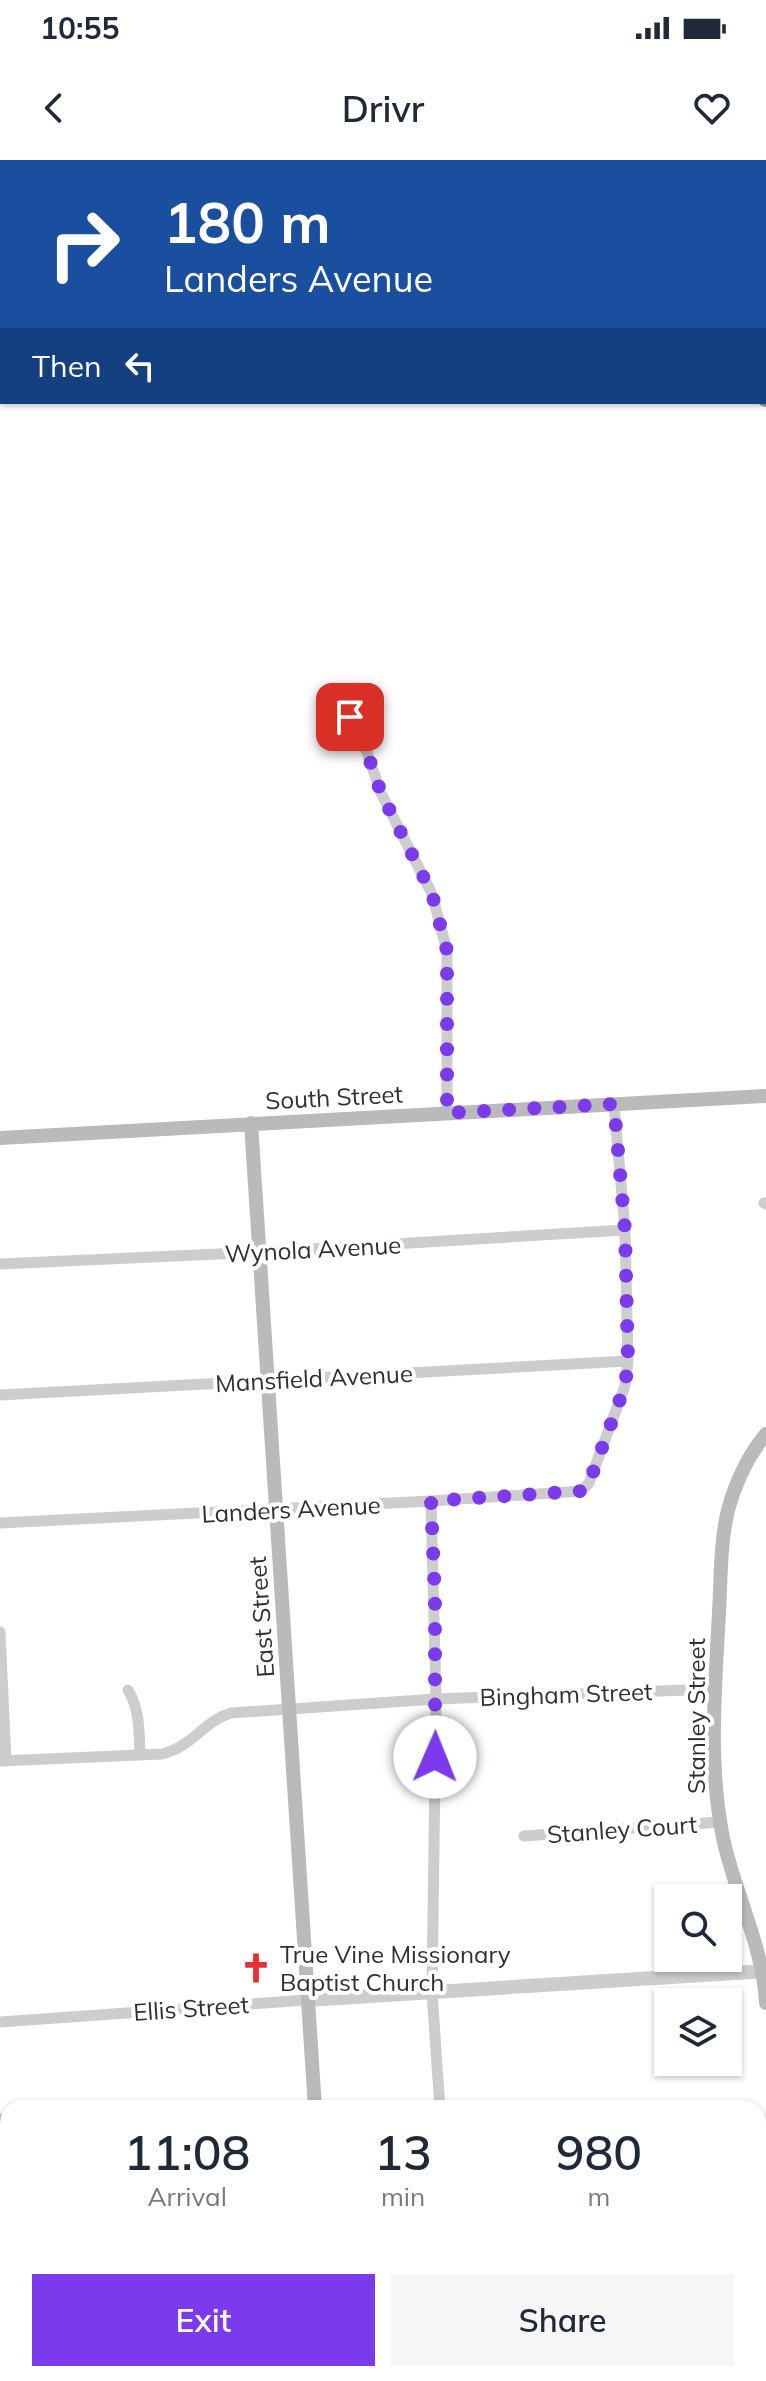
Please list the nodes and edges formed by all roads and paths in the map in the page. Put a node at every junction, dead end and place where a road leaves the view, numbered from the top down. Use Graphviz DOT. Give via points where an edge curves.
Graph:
graph roads {
  1 [pos="338,704"];
  2 [pos="766,1096"];
  3 [pos="614,1104"];
  4 [pos="447,1113"];
  5 [pos="251,1123"];
  6 [pos="0,1138"];
  7 [pos="625,1230"];
  8 [pos="260,1252"];
  9 [pos="0,1264"];
  10 [pos="628,1361"];
  11 [pos="268,1380"];
  12 [pos="0,1395"];
  13 [pos="766,1434"];
  14 [pos="431,1501"];
  15 [pos="276,1509"];
  16 [pos="0,1523"];
  17 [pos="0,1632"];
  18 [pos="715,1689"];
  19 [pos="128,1690"];
  20 [pos="436,1699"];
  21 [pos="289,1709"];
  22 [pos="140,1755"];
  23 [pos="3,1761"];
  24 [pos="720,1822"];
  25 [pos="524,1836"];
  26 [pos="764,1971"];
  27 [pos="432,1993"];
  28 [pos="307,2000"];
  29 [pos="766,2003"];
  30 [pos="0,2022"];
  31 [pos="314,2100"];
  32 [pos="439,2100"];
  1 -- 4 [label="street" via="361,735 381,793 432,894 447,951"];
  2 -- 3 [label="main road, South Street"];
  3 -- 4 [label="main road, South Street"];
  3 -- 7 [label="street"];
  4 -- 5 [label="main road, South Street"];
  5 -- 6 [label="main road, South Street"];
  5 -- 8 [label="main road, East Street"];
  7 -- 8 [label="street, Wynola Avenue"];
  7 -- 10 [label="street"];
  8 -- 9 [label="street, Wynola Avenue"];
  8 -- 11 [label="main road, East Street"];
  10 -- 11 [label="street, Mansfield Avenue"];
  10 -- 14 [label="street, Landers Avenue" via="625,1386 582,1491"];
  11 -- 12 [label="street, Mansfield Avenue"];
  11 -- 15 [label="main road, East Street"];
  13 -- 18 [label="main road, Stanley Street" via="746,1463 726,1520"];
  14 -- 15 [label="street, Landers Avenue"];
  14 -- 20 [label="street"];
  15 -- 16 [label="street, Landers Avenue"];
  15 -- 21 [label="main road, East Street"];
  17 -- 23 [label="street"];
  18 -- 20 [label="street, Bingham Street"];
  18 -- 24 [label="main road, Stanley Street" via="713,1756"];
  19 -- 22 [label="street" via="139,1718"];
  20 -- 21 [label="street, Bingham Street"];
  20 -- 27 [label="street"];
  21 -- 22 [label="street, Bingham Street" via="217,1717 178,1750"];
  21 -- 28 [label="main road, East Street"];
  22 -- 23 [label="street, Bingham Street"];
  24 -- 25 [label="street, Stanley Court"];
  24 -- 26 [label="main road, Stanley Street"];
  26 -- 27 [label="street, Ellis Street"];
  26 -- 29 [label="main road, Stanley Street"];
  27 -- 28 [label="street, Ellis Street"];
  27 -- 32 [label="street"];
  28 -- 30 [label="street, Ellis Street"];
  28 -- 31 [label="main road, East Street"];
}
